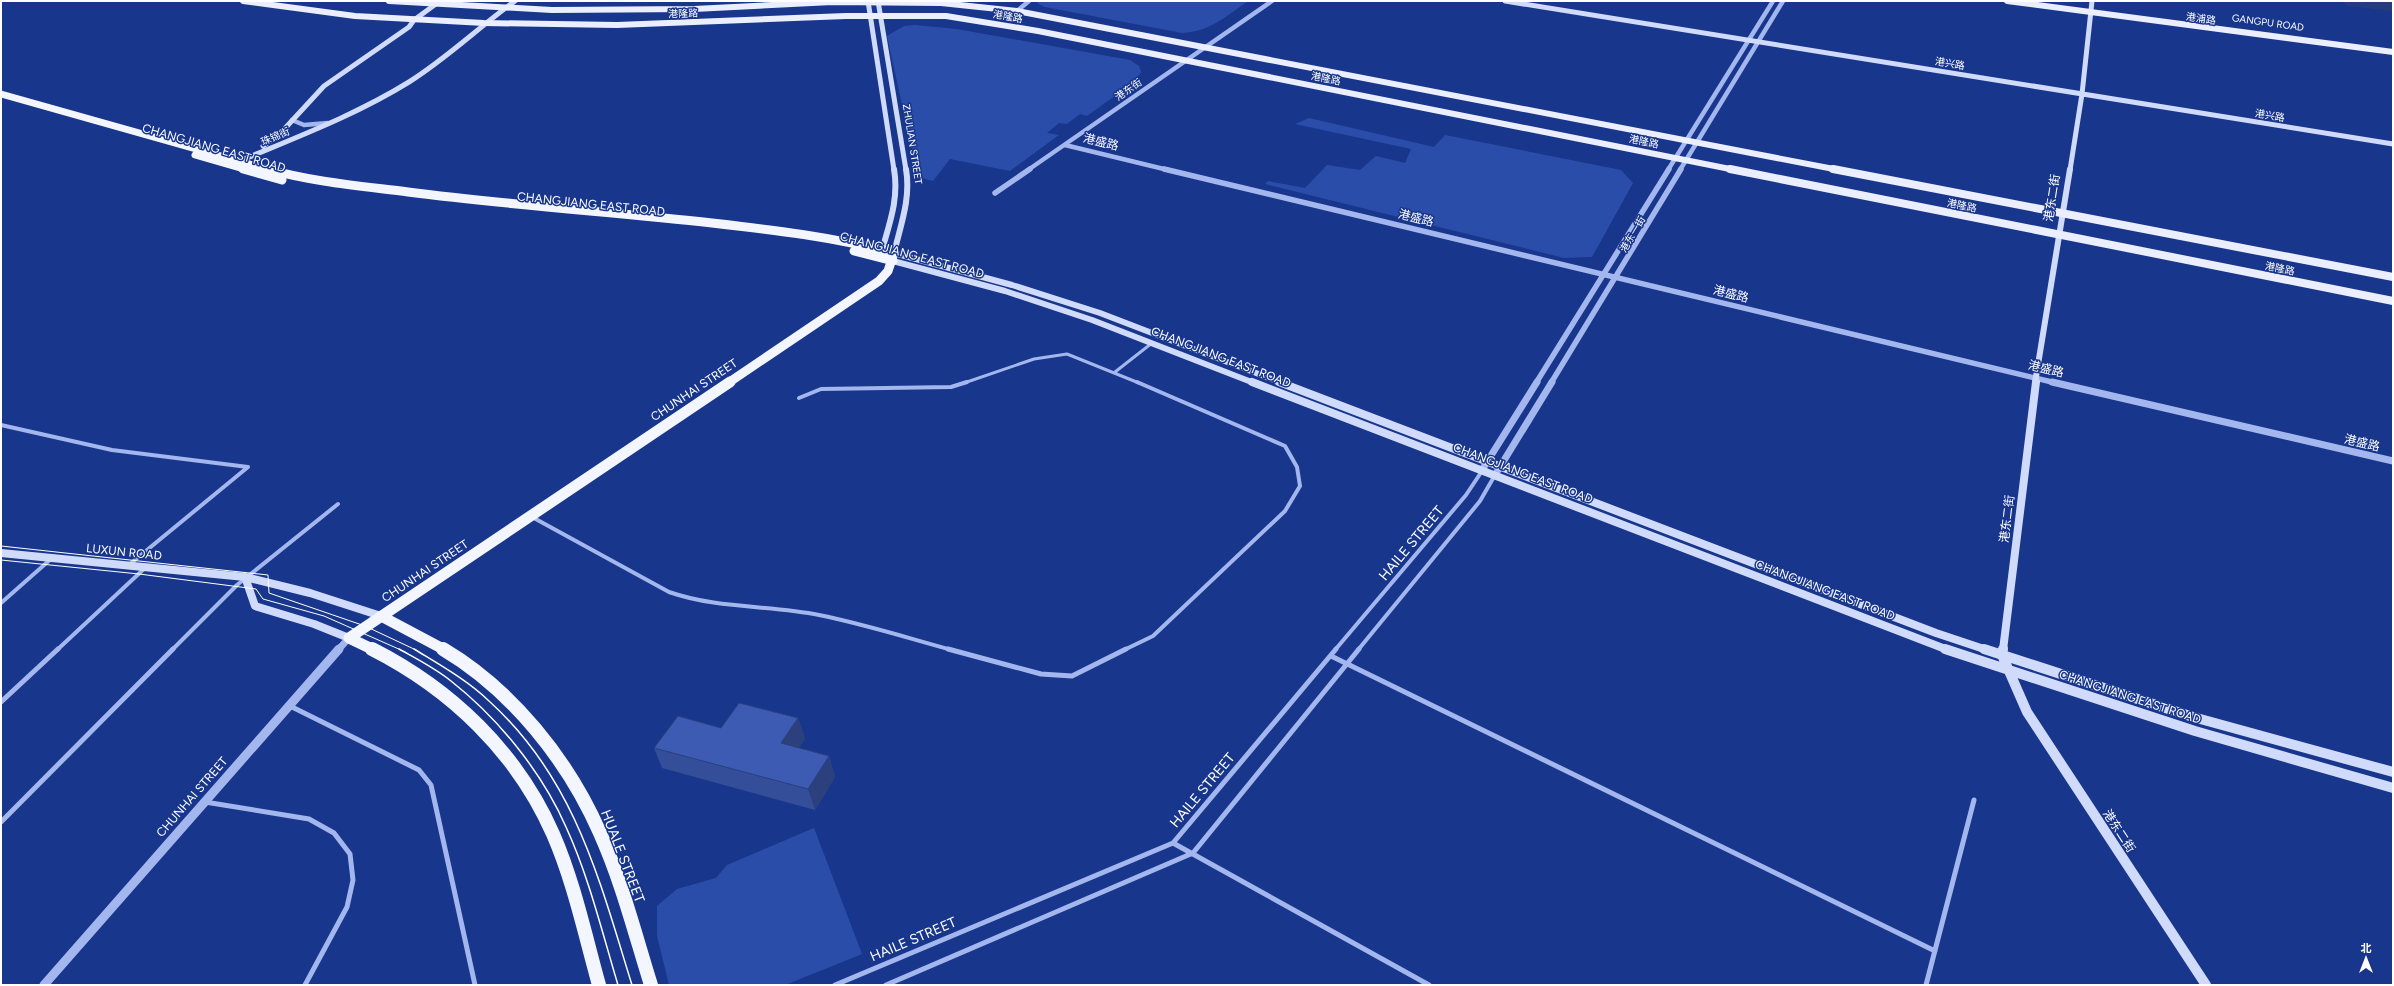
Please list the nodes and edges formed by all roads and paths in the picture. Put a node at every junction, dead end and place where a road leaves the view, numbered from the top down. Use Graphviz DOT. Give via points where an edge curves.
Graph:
graph roads {
  1 [pos="243,1"];
  2 [pos="389,1"];
  3 [pos="441,1"];
  4 [pos="515,1"];
  5 [pos="1029,1"];
  6 [pos="1272,1"];
  7 [pos="1504,1"];
  8 [pos="1772,1"];
  9 [pos="1783,1"];
  10 [pos="2007,1"];
  11 [pos="2044,1"];
  12 [pos="869,2"];
  13 [pos="878,2"];
  14 [pos="801,4"];
  15 [pos="435,5"];
  16 [pos="2091,7"];
  17 [pos="504,8"];
  18 [pos="1017,11"];
  19 [pos="871,16"];
  20 [pos="881,16"];
  21 [pos="798,17"];
  22 [pos="414,20"];
  23 [pos="484,23"];
  24 [pos="1749,40"];
  25 [pos="1759,41"];
  26 [pos="1206,46"];
  27 [pos="2393,48"];
  28 [pos="2393,52"];
  29 [pos="1185,60"];
  30 [pos="1,94"];
  31 [pos="2082,94"];
  32 [pos="1,101"];
  33 [pos="292,120"];
  34 [pos="328,123"];
  35 [pos="1687,140"];
  36 [pos="1699,142"];
  37 [pos="2393,144"];
  38 [pos="1065,145"];
  39 [pos="1676,158"];
  40 [pos="1688,160"];
  41 [pos="234,162"];
  42 [pos="995,193"];
  43 [pos="2061,212"];
  44 [pos="2059,234"];
  45 [pos="882,250"];
  46 [pos="893,257"];
  47 [pos="1604,274"];
  48 [pos="1616,277"];
  49 [pos="2393,277"];
  50 [pos="2393,300"];
  51 [pos="1152,343"];
  52 [pos="1115,372"];
  53 [pos="2036,378"];
  54 [pos="799,398"];
  55 [pos="1,425"];
  56 [pos="1488,461"];
  57 [pos="2393,461"];
  58 [pos="1501,466"];
  59 [pos="1482,470"];
  60 [pos="1495,476"];
  61 [pos="338,504"];
  62 [pos="530,516"];
  63 [pos="1,553"];
  64 [pos="54,557"];
  65 [pos="130,564"];
  66 [pos="147,566"];
  67 [pos="245,577"];
  68 [pos="1,603"];
  69 [pos="381,616"];
  70 [pos="349,638"];
  71 [pos="2002,655"];
  72 [pos="1331,656"];
  73 [pos="1347,664"];
  74 [pos="2009,670"];
  75 [pos="1,702"];
  76 [pos="289,706"];
  77 [pos="2393,772"];
  78 [pos="2393,788"];
  79 [pos="1974,800"];
  80 [pos="204,802"];
  81 [pos="1,822"];
  82 [pos="1173,843"];
  83 [pos="1193,854"];
  84 [pos="1935,951"];
  85 [pos="44,985"];
  86 [pos="305,985"];
  87 [pos="475,985"];
  88 [pos="599,985"];
  89 [pos="651,985"];
  90 [pos="835,985"];
  91 [pos="886,985"];
  92 [pos="1429,985"];
  93 [pos="1926,985"];
  94 [pos="2206,985"];
  1 -- 22 [label="main road, 港隆路" via="355,16"];
  2 -- 15 [label="main road, 港隆路"];
  3 -- 15 [label="main road, 珠锦街"];
  4 -- 17 [label="main road, 珠锦街"];
  5 -- 18 [label="street"];
  6 -- 26 [label="street, 港东街"];
  7 -- 24 [label="main road, 港兴路"];
  8 -- 24 [label="street, 港东一街"];
  9 -- 25 [label="street, 港东一街"];
  10 -- 16 [label="main road, 港浦路"];
  11 -- 16 [label="main road, GANGPU ROAD"];
  12 -- 13 [label="main road, 港隆路"];
  12 -- 14 [label="main road, 港隆路"];
  12 -- 19 [label="main road, ZHULIAN STREET"];
  13 -- 18 [label="main road, 港隆路" via="941,3"];
  13 -- 20 [label="main road, ZHULIAN STREET"];
  14 -- 17 [label="main road, 港隆路" via="653,10"];
  14 -- 21 [label="main road" via="816,8 810,14"];
  15 -- 17 [label="main road, 港隆路"];
  15 -- 22 [label="main road, 珠锦街"];
  16 -- 27 [label="main road, GANGPU ROAD"];
  16 -- 28 [label="main road, 港浦路"];
  16 -- 31 [label="main road, 港东二街"];
  17 -- 23 [label="main road, 珠锦街"];
  18 -- 26 [label="main road, 港隆路"];
  19 -- 20 [label="main road, 港隆路"];
  19 -- 21 [label="main road, 港隆路"];
  19 -- 45 [label="main road, ZHULIAN STREET" via="897,187"];
  20 -- 29 [label="main road, 港隆路" via="946,16"];
  20 -- 46 [label="main road, ZHULIAN STREET" via="909,186"];
  21 -- 23 [label="main road, 港隆路" via="617,25"];
  22 -- 23 [label="main road, 港隆路"];
  22 -- 33 [label="main road, 珠锦街" via="409,27 324,86"];
  23 -- 34 [label="main road, 珠锦街" via="475,34 408,82"];
  24 -- 25 [label="main road, 港兴路"];
  24 -- 35 [label="street, 港东一街"];
  25 -- 31 [label="main road, 港兴路"];
  25 -- 36 [label="street, 港东一街"];
  26 -- 29 [label="street, 港东街"];
  26 -- 35 [label="main road, 港隆路"];
  29 -- 38 [label="street, 港东街"];
  29 -- 39 [label="main road, 港隆路"];
  30 -- 41 [label="highway, CHANGJIANG EAST ROAD" via="183,144"];
  31 -- 37 [label="main road, 港兴路"];
  31 -- 43 [label="main road, 港东二街"];
  32 -- 41 [label="highway, CHANGJIANG EAST ROAD"];
  33 -- 34 [label="street" via="304,125"];
  33 -- 41 [label="main road, 珠锦街" via="272,141"];
  34 -- 41 [label="main road, 珠锦街"];
  35 -- 36 [label="main road, 港隆路"];
  35 -- 39 [label="street, 港东一街"];
  36 -- 40 [label="street, 港东一街"];
  36 -- 43 [label="main road, 港隆路"];
  38 -- 42 [label="street, 港东街"];
  38 -- 47 [label="street, 港盛路"];
  39 -- 40 [label="main road, 港隆路"];
  39 -- 47 [label="street, 港东一街"];
  40 -- 44 [label="main road, 港隆路"];
  40 -- 48 [label="street, 港东一街"];
  41 -- 45 [label="highway, CHANGJIANG EAST ROAD" via="385,190 768,229 856,243"];
  41 -- 46 [label="highway, CHANGJIANG EAST ROAD" via="268,177 332,189 749,233"];
  43 -- 44 [label="main road, 港东二街"];
  43 -- 49 [label="main road, 港隆路"];
  44 -- 50 [label="main road, 港隆路"];
  44 -- 53 [label="main road, 港东二街"];
  45 -- 46 [label="highway, CHANGJIANG EAST ROAD"];
  46 -- 51 [label="main road, CHANGJIANG EAST ROAD" via="1049,305"];
  46 -- 56 [label="main road, CHANGJIANG EAST ROAD" via="1012,285 1100,313"];
  46 -- 62 [label="highway, CHUNHAI STREET" via="888,271 879,281"];
  47 -- 48 [label="street, 港盛路"];
  47 -- 56 [label="street, 港东一街"];
  48 -- 53 [label="street, 港盛路"];
  48 -- 58 [label="street, 港东一街"];
  51 -- 52 [label="street"];
  51 -- 59 [label="main road, CHANGJIANG EAST ROAD"];
  52 -- 54 [label="street" via="1067,354 1034,359 951,387 821,389"];
  52 -- 62 [label="street" via="1285,446 1297,467 1300,486 1284,511 1153,636 1072,676 1040,674 820,615 793,610 726,607 685,598 669,592"];
  53 -- 57 [label="street, 港盛路"];
  53 -- 71 [label="main road, 港东二街"];
  55 -- 65 [label="street" via="112,450 248,467"];
  56 -- 58 [label="main road, CHANGJIANG EAST ROAD"];
  56 -- 59 [label="street, 港东一街"];
  58 -- 60 [label="street, 港东一街"];
  58 -- 71 [label="main road, CHANGJIANG EAST ROAD" via="1936,633"];
  59 -- 60 [label="main road, CHANGJIANG EAST ROAD"];
  59 -- 72 [label="street, HAILE STREET" via="1466,495"];
  60 -- 73 [label="street, HAILE STREET" via="1480,501"];
  60 -- 74 [label="main road, CHANGJIANG EAST ROAD" via="1944,649"];
  61 -- 67 [label="street"];
  62 -- 69 [label="highway, CHUNHAI STREET"];
  63 -- 64 [label="main road, LUXUN ROAD"];
  64 -- 65 [label="main road, LUXUN ROAD"];
  64 -- 68 [label="street"];
  65 -- 66 [label="main road, LUXUN ROAD"];
  66 -- 67 [label="main road, LUXUN ROAD"];
  66 -- 75 [label="street"];
  67 -- 69 [label="main road, LUXUN ROAD" via="310,593"];
  67 -- 70 [label="main road" via="255,606"];
  67 -- 81 [label="street"];
  69 -- 70 [label="highway, CHUNHAI STREET"];
  69 -- 89 [label="highway, HUALE STREET" via="411,630 470,666 522,714 548,744 571,777 610,858"];
  70 -- 76 [label="street, CHUNHAI STREET"];
  70 -- 88 [label="highway" via="379,652 438,688 482,730 510,764 534,798 552,833 569,877"];
  71 -- 74 [label="main road, 港东二街"];
  71 -- 77 [label="main road, CHANGJIANG EAST ROAD" via="2193,717"];
  72 -- 73 [label="street"];
  72 -- 82 [label="street, HAILE STREET"];
  73 -- 83 [label="street, HAILE STREET"];
  73 -- 84 [label="street"];
  74 -- 78 [label="main road, CHANGJIANG EAST ROAD" via="2195,731"];
  74 -- 94 [label="main road, 港东二街" via="2027,712"];
  76 -- 80 [label="street, CHUNHAI STREET"];
  76 -- 87 [label="street" via="419,770 431,785"];
  79 -- 84 [label="street"];
  80 -- 85 [label="street, CHUNHAI STREET"];
  80 -- 86 [label="street" via="309,819 334,833 350,854 353,880 347,907"];
  82 -- 83 [label="street"];
  82 -- 90 [label="street, HAILE STREET"];
  83 -- 91 [label="street, HAILE STREET"];
  83 -- 92 [label="street"];
  84 -- 93 [label="street"];
}
